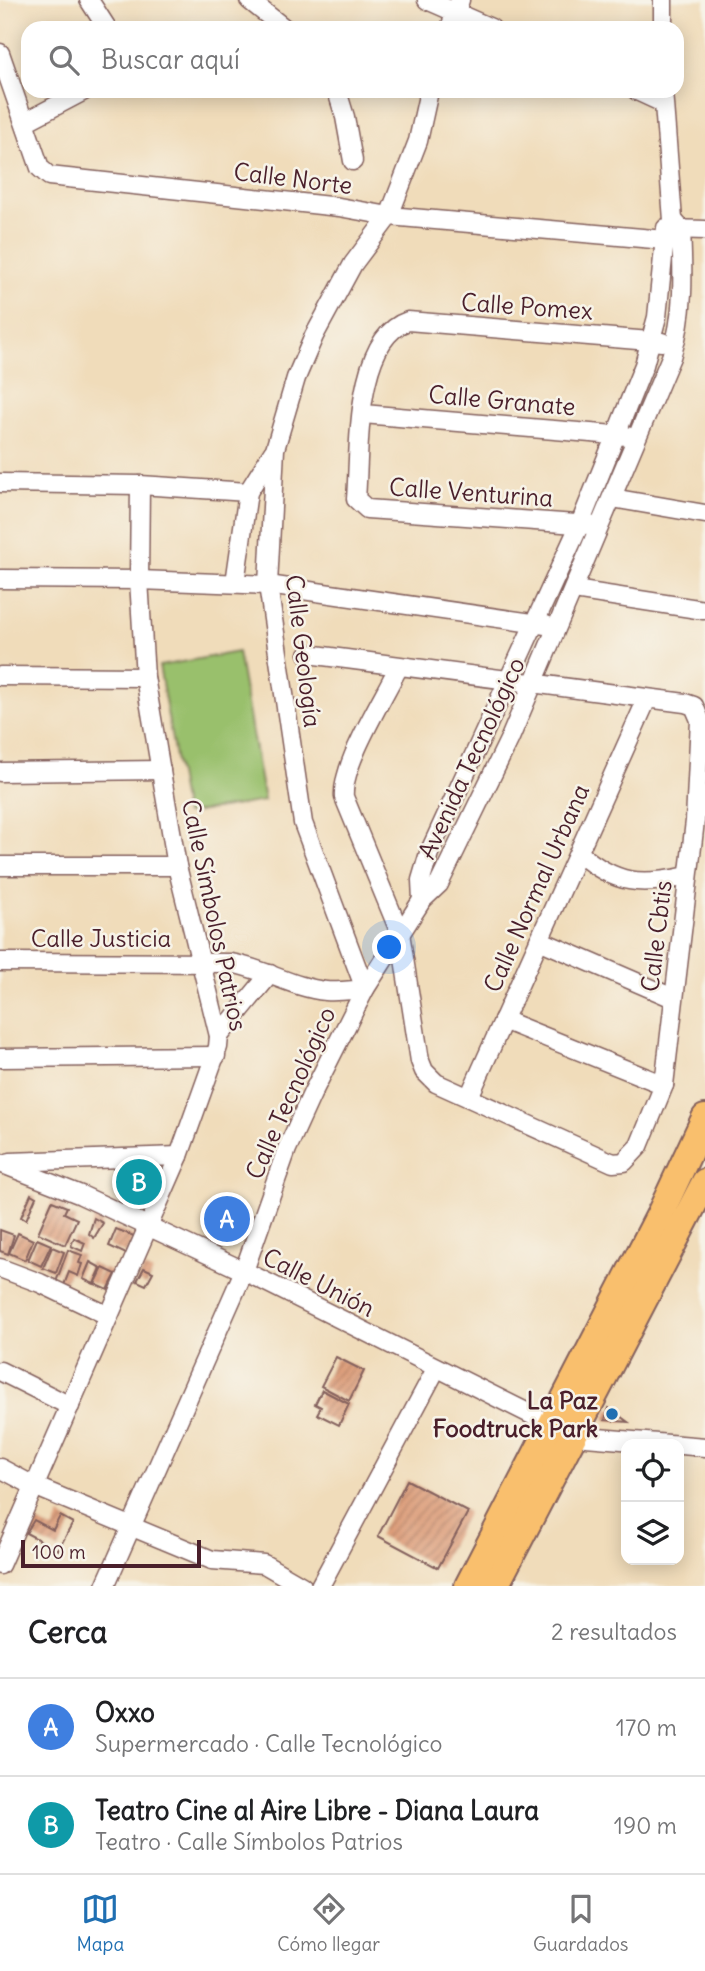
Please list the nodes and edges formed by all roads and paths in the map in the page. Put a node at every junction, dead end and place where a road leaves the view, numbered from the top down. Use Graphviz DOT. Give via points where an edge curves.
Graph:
graph roads {
  1 [pos="89,0"];
  2 [pos="249,0"];
  3 [pos="427,0"];
  4 [pos="662,1"];
  5 [pos="455,14"];
  6 [pos="102,21"];
  7 [pos="275,21"];
  8 [pos="473,21"];
  9 [pos="663,21"];
  10 [pos="0,53"];
  11 [pos="71,98"];
  12 [pos="339,98"];
  13 [pos="427,98"];
  14 [pos="663,98"];
  15 [pos="25,122"];
  16 [pos="353,161"];
  17 [pos="389,216"];
  18 [pos="671,229"];
  19 [pos="705,230"];
  20 [pos="652,340"];
  21 [pos="675,345"];
  22 [pos="363,414"];
  23 [pos="617,434"];
  24 [pos="638,438"];
  25 [pos="275,449"];
  26 [pos="0,483"];
  27 [pos="140,485"];
  28 [pos="248,492"];
  29 [pos="612,498"];
  30 [pos="705,514"];
  31 [pos="580,524"];
  32 [pos="601,527"];
  33 [pos="0,579"];
  34 [pos="139,579"];
  35 [pos="235,583"];
  36 [pos="268,585"];
  37 [pos="573,590"];
  38 [pos="704,610"];
  39 [pos="535,623"];
  40 [pos="557,627"];
  41 [pos="308,654"];
  42 [pos="399,666"];
  43 [pos="0,676"];
  44 [pos="145,677"];
  45 [pos="510,681"];
  46 [pos="534,684"];
  47 [pos="647,699"];
  48 [pos="161,771"];
  49 [pos="0,772"];
  50 [pos="579,853"];
  51 [pos="0,866"];
  52 [pos="177,866"];
  53 [pos="688,876"];
  54 [pos="422,900"];
  55 [pos="400,933"];
  56 [pos="540,940"];
  57 [pos="0,962"];
  58 [pos="200,962"];
  59 [pos="271,974"];
  60 [pos="365,989"];
  61 [pos="673,999"];
  62 [pos="503,1020"];
  63 [pos="219,1037"];
  64 [pos="216,1056"];
  65 [pos="0,1058"];
  66 [pos="664,1085"];
  67 [pos="469,1097"];
  68 [pos="705,1118"];
  69 [pos="179,1156"];
  70 [pos="0,1163"];
  71 [pos="705,1182"];
  72 [pos="699,1209"];
  73 [pos="149,1227"];
  74 [pos="0,1268"];
  75 [pos="244,1271"];
  76 [pos="109,1316"];
  77 [pos="436,1369"];
  78 [pos="0,1371"];
  79 [pos="70,1406"];
  80 [pos="563,1431"];
  81 [pos="705,1447"];
  82 [pos="0,1468"];
  83 [pos="34,1486"];
  84 [pos="131,1527"];
  85 [pos="4,1547"];
  86 [pos="0,1565"];
  87 [pos="105,1586"];
  88 [pos="302,1586"];
  89 [pos="320,1586"];
  90 [pos="468,1586"];
  91 [pos="495,1586"];
  1 -- 6 [label="street"];
  2 -- 7 [label="street"];
  3 -- 5 [label="street"];
  4 -- 9 [label="street"];
  5 -- 8 [label="street"];
  10 -- 15 [label="street, Calle Norte"];
  11 -- 15 [label="street"];
  12 -- 16 [label="street"];
  13 -- 17 [label="street, Calle Geología" via="414,152"];
  14 -- 18 [label="street, Avenida Tecnológico"];
  15 -- 17 [label="street, Calle Norte" via="40,168 49,176"];
  17 -- 18 [label="street, Calle Norte"];
  17 -- 25 [label="street, Calle Geología" via="353,264 314,335"];
  18 -- 19 [label="street, Calle Norte"];
  18 -- 20 [label="street, Avenida Tecnológico"];
  18 -- 21 [label="street, Avenida Tecnológico" via="682,306"];
  20 -- 21 [label="street, Calle Pomex"];
  20 -- 22 [label="street, Calle Pomex" via="408,321 390,330 372,361 365,379"];
  20 -- 23 [label="street, Avenida Tecnológico"];
  21 -- 24 [label="street, Avenida Tecnológico"];
  22 -- 23 [label="street, Calle Granate"];
  22 -- 31 [label="street, Calle Venturina" via="356,499 367,509"];
  23 -- 24 [label="street, Calle Granate"];
  23 -- 31 [label="street, Avenida Tecnológico"];
  24 -- 29 [label="street, Avenida Tecnológico"];
  25 -- 28 [label="street"];
  25 -- 36 [label="street, Calle Geología"];
  26 -- 27 [label="street"];
  27 -- 28 [label="street"];
  27 -- 34 [label="street, Calle Símbolos Patrios"];
  28 -- 35 [label="street"];
  29 -- 30 [label="street"];
  29 -- 32 [label="street, Avenida Tecnológico"];
  31 -- 32 [label="street, Calle Venturina"];
  31 -- 39 [label="street, Avenida Tecnológico"];
  32 -- 37 [label="street, Avenida Tecnológico"];
  33 -- 34 [label="street"];
  34 -- 35 [label="street"];
  34 -- 44 [label="street, Calle Símbolos Patrios"];
  35 -- 36 [label="street"];
  36 -- 39 [label="street"];
  36 -- 60 [label="street, Calle Geología" via="303,823"];
  37 -- 38 [label="street"];
  37 -- 40 [label="street, Avenida Tecnológico"];
  39 -- 40 [label="street"];
  39 -- 45 [label="street, Avenida Tecnológico"];
  40 -- 46 [label="street, Avenida Tecnológico"];
  41 -- 42 [label="street"];
  42 -- 45 [label="street"];
  42 -- 55 [label="street" via="350,764 343,788"];
  43 -- 44 [label="street"];
  44 -- 48 [label="street, Calle Símbolos Patrios"];
  45 -- 46 [label="street"];
  45 -- 54 [label="street, Avenida Tecnológico" via="429,853 421,880"];
  46 -- 47 [label="street"];
  46 -- 54 [label="street, Avenida Tecnológico" via="450,864 439,884"];
  47 -- 50 [label="street, Calle Normal Urbana"];
  47 -- 53 [label="street, Calle Cbtis" via="694,706 700,720"];
  48 -- 49 [label="street"];
  48 -- 52 [label="street, Calle Símbolos Patrios"];
  50 -- 53 [label="street" via="596,868 620,879 658,883"];
  50 -- 56 [label="street, Calle Normal Urbana"];
  51 -- 52 [label="street"];
  52 -- 58 [label="street, Calle Símbolos Patrios"];
  53 -- 61 [label="street, Calle Cbtis"];
  54 -- 55 [label="street, Calle Tecnológico"];
  55 -- 60 [label="street, Calle Tecnológico"];
  55 -- 67 [label="street" via="420,1061 436,1083"];
  56 -- 61 [label="street"];
  56 -- 62 [label="street, Calle Normal Urbana"];
  57 -- 58 [label="street, Calle Justicia"];
  58 -- 59 [label="street, Calle Justicia" via="249,966"];
  58 -- 63 [label="street, Calle Símbolos Patrios"];
  59 -- 60 [label="street, Calle Justicia" via="327,991"];
  59 -- 63 [label="street"];
  60 -- 75 [label="street, Calle Tecnológico" via="287,1149"];
  61 -- 66 [label="street, Calle Cbtis"];
  62 -- 66 [label="street"];
  62 -- 67 [label="street, Calle Normal Urbana"];
  63 -- 64 [label="street, Calle Símbolos Patrios"];
  64 -- 65 [label="street"];
  64 -- 69 [label="street, Calle Símbolos Patrios"];
  66 -- 67 [label="street, Calle Cbtis" via="639,1146 624,1162 613,1163"];
  68 -- 80 [label="highway"];
  69 -- 70 [label="street"];
  69 -- 73 [label="street, Calle Símbolos Patrios"];
  70 -- 73 [label="street, Calle Unión"];
  71 -- 72 [label="highway"];
  72 -- 80 [label="highway"];
  73 -- 75 [label="street, Calle Unión"];
  73 -- 76 [label="street, Calle Símbolos Patrios"];
  74 -- 76 [label="street"];
  75 -- 77 [label="street, Calle Unión"];
  75 -- 84 [label="street, Calle Tecnológico"];
  76 -- 79 [label="street, Calle Símbolos Patrios"];
  77 -- 80 [label="street, Calle Unión"];
  77 -- 89 [label="street"];
  78 -- 79 [label="street"];
  79 -- 83 [label="street, Calle Símbolos Patrios"];
  80 -- 81 [label="street"];
  80 -- 90 [label="highway"];
  80 -- 91 [label="highway"];
  82 -- 83 [label="street"];
  83 -- 84 [label="street"];
  83 -- 85 [label="street, Calle Símbolos Patrios"];
  84 -- 87 [label="street, Calle Tecnológico"];
  84 -- 88 [label="street" via="212,1560 264,1564"];
  85 -- 86 [label="street, Calle Símbolos Patrios"];
}
